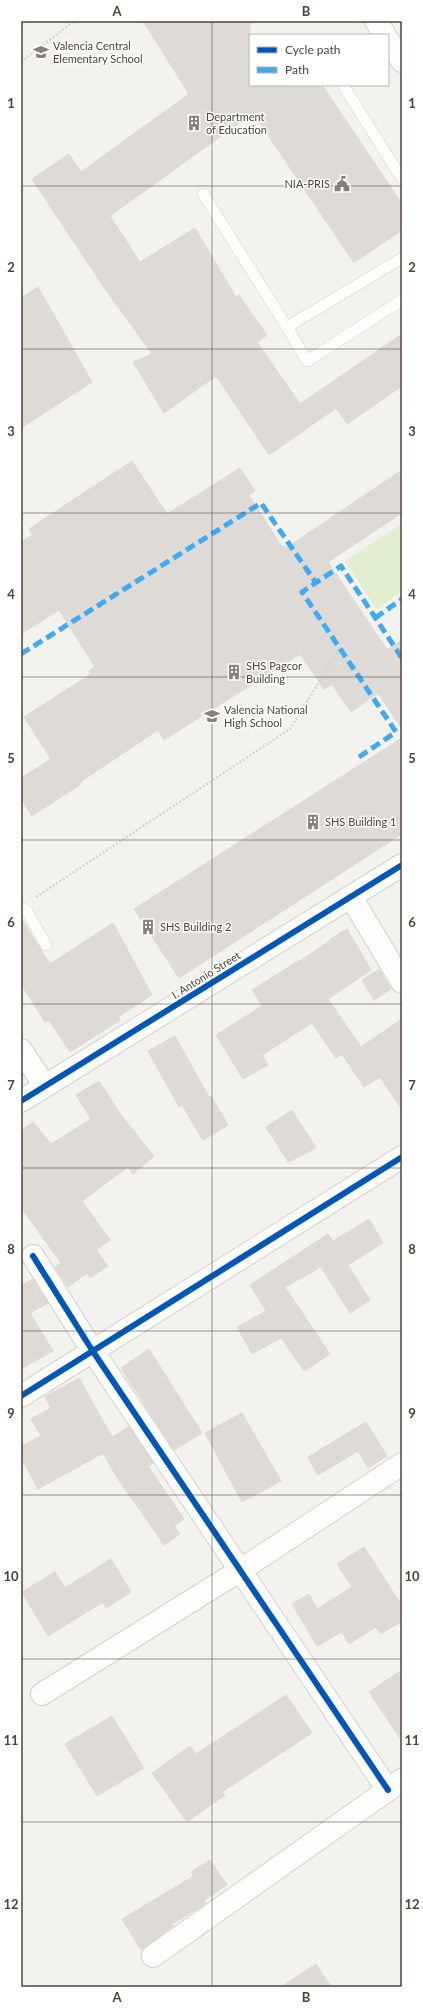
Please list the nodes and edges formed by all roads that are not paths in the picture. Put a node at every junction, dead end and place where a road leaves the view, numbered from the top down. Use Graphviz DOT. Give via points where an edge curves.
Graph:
graph roads {
  1 [pos="376,21"];
  2 [pos="384,34"];
  3 [pos="389,42"];
  4 [pos="402,61"];
  5 [pos="344,86"];
  6 [pos="402,179"];
  7 [pos="203,194"];
  8 [pos="402,258"];
  9 [pos="402,300"];
  10 [pos="287,327"];
  11 [pos="402,865"];
  12 [pos="351,897"];
  13 [pos="21,908"];
  14 [pos="46,945"];
  15 [pos="402,982"];
  16 [pos="21,1050"];
  17 [pos="45,1086"];
  18 [pos="21,1101"];
  19 [pos="402,1157"];
  20 [pos="33,1256"];
  21 [pos="92,1350"];
  22 [pos="21,1396"];
  23 [pos="402,1464"];
  24 [pos="239,1571"];
  25 [pos="42,1694"];
  26 [pos="395,1785"];
  27 [pos="153,1956"];
  1 -- 2 [label="street"];
  3 -- 4 [label="street"];
  5 -- 6 [label="lane"];
  7 -- 10 [label="lane"];
  8 -- 10 [label="lane"];
  9 -- 10 [label="lane" via="307,361"];
  11 -- 12 [label="street, I. Antonio Street"];
  12 -- 15 [label="street"];
  12 -- 17 [label="street, I. Antonio Street"];
  13 -- 14 [label="lane" via="27,911"];
  16 -- 17 [label="street"];
  17 -- 18 [label="street, I. Antonio Street"];
  19 -- 21 [label="street"];
  20 -- 21 [label="street"];
  21 -- 22 [label="street"];
  21 -- 24 [label="street"];
  23 -- 24 [label="street"];
  24 -- 25 [label="street"];
  24 -- 26 [label="street"];
  26 -- 27 [label="street"];
}
